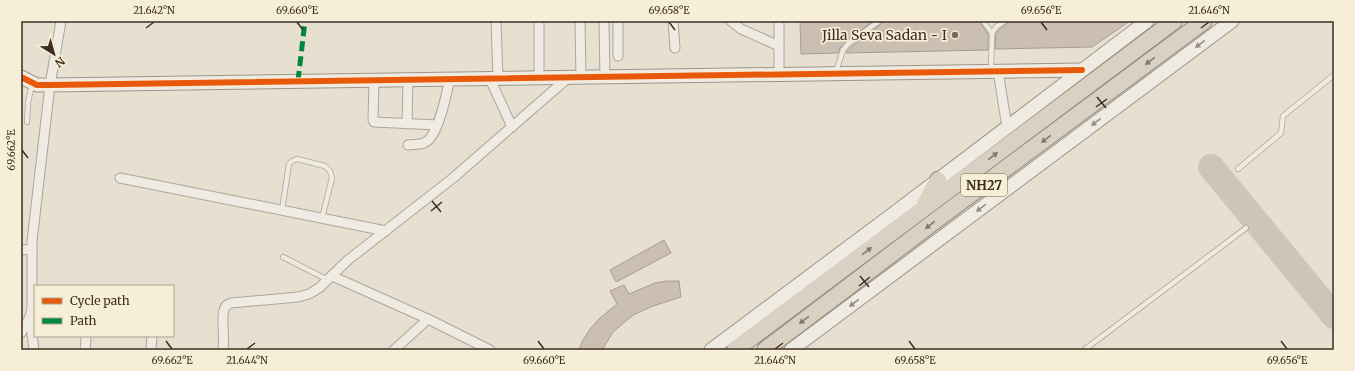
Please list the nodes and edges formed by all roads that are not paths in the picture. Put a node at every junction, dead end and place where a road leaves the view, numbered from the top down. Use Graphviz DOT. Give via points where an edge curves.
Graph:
graph roads {
  1 [pos="60,21"];
  2 [pos="496,21"];
  3 [pos="539,21"];
  4 [pos="580,21"];
  5 [pos="604,21"];
  6 [pos="618,21"];
  7 [pos="673,21"];
  8 [pos="731,21"];
  9 [pos="779,21"];
  10 [pos="879,21"];
  11 [pos="983,21"];
  12 [pos="1005,21"];
  13 [pos="1174,21"];
  14 [pos="1204,21"];
  15 [pos="1232,21"];
  16 [pos="1142,22"];
  17 [pos="992,33"];
  18 [pos="779,46"];
  19 [pos="675,48"];
  20 [pos="618,56"];
  21 [pos="1082,70"];
  22 [pos="995,71"];
  23 [pos="835,73"];
  24 [pos="779,74"];
  25 [pos="1334,75"];
  26 [pos="575,77"];
  27 [pos="605,77"];
  28 [pos="494,78"];
  29 [pos="539,78"];
  30 [pos="24,79"];
  31 [pos="450,79"];
  32 [pos="374,80"];
  33 [pos="408,80"];
  34 [pos="50,85"];
  35 [pos="27,122"];
  36 [pos="407,124"];
  37 [pos="437,125"];
  38 [pos="512,127"];
  39 [pos="1007,127"];
  40 [pos="408,145"];
  41 [pos="1238,169"];
  42 [pos="120,178"];
  43 [pos="938,180"];
  44 [pos="282,210"];
  45 [pos="921,210"];
  46 [pos="322,218"];
  47 [pos="1246,228"];
  48 [pos="386,231"];
  49 [pos="32,249"];
  50 [pos="21,250"];
  51 [pos="283,257"];
  52 [pos="330,278"];
  53 [pos="30,317"];
  54 [pos="428,319"];
  55 [pos="33,330"];
  56 [pos="21,333"];
  57 [pos="85,337"];
  58 [pos="152,337"];
  59 [pos="34,350"];
  60 [pos="85,350"];
  61 [pos="151,350"];
  62 [pos="223,350"];
  63 [pos="394,350"];
  64 [pos="490,350"];
  65 [pos="711,350"];
  66 [pos="735,350"];
  67 [pos="765,350"];
  68 [pos="791,350"];
  69 [pos="1084,350"];
  1 -- 34 [label="street"];
  2 -- 28 [label="street"];
  3 -- 29 [label="street"];
  4 -- 26 [label="street"];
  5 -- 27 [label="street"];
  6 -- 20 [label="street"];
  7 -- 19 [label="street"];
  8 -- 18 [label="street" via="741,29"];
  9 -- 18 [label="street"];
  10 -- 23 [label="lane" via="848,44 843,50"];
  11 -- 17 [label="lane"];
  12 -- 17 [label="lane"];
  45 -- 13 [label="highway, NH27, one-way"];
  14 -- 67 [label="highway, NH27, one-way"];
  15 -- 68 [label="street, one-way"];
  16 -- 21 [label="street"];
  17 -- 22 [label="lane"];
  18 -- 24 [label="street"];
  21 -- 22 [label="street"];
  21 -- 39 [label="street"];
  22 -- 23 [label="street"];
  22 -- 39 [label="street"];
  23 -- 24 [label="street"];
  24 -- 27 [label="street"];
  25 -- 41 [label="lane" via="1284,116 1281,133"];
  26 -- 27 [label="street"];
  26 -- 29 [label="street"];
  26 -- 38 [label="street"];
  28 -- 29 [label="street"];
  28 -- 31 [label="street"];
  28 -- 38 [label="street"];
  30 -- 34 [label="street" via="37,85"];
  30 -- 35 [label="lane" via="28,103"];
  31 -- 33 [label="street"];
  31 -- 37 [label="street"];
  32 -- 33 [label="street"];
  32 -- 34 [label="street"];
  32 -- 36 [label="street" via="374,122"];
  33 -- 36 [label="street"];
  34 -- 49 [label="street"];
  36 -- 37 [label="street"];
  37 -- 40 [label="street" via="432,136 424,143"];
  38 -- 48 [label="street"];
  39 -- 43 [label="street"];
  42 -- 44 [label="street"];
  43 -- 45 [label="highway"];
  43 -- 65 [label="street"];
  44 -- 46 [label="street"];
  44 -- 46 [label="lane" via="289,164 297,159 325,166 330,171 332,178"];
  66 -- 45 [label="highway, NH27, one-way"];
  46 -- 48 [label="street"];
  47 -- 69 [label="lane"];
  48 -- 52 [label="street" via="348,260"];
  49 -- 50 [label="street"];
  49 -- 53 [label="street"];
  51 -- 52 [label="lane"];
  52 -- 54 [label="street"];
  52 -- 62 [label="street" via="309,294 298,297 227,305 223,313"];
  53 -- 55 [label="street"];
  53 -- 56 [label="street"];
  54 -- 63 [label="street"];
  54 -- 64 [label="street"];
  55 -- 59 [label="street"];
  57 -- 60 [label="street"];
  58 -- 61 [label="street"];
}
